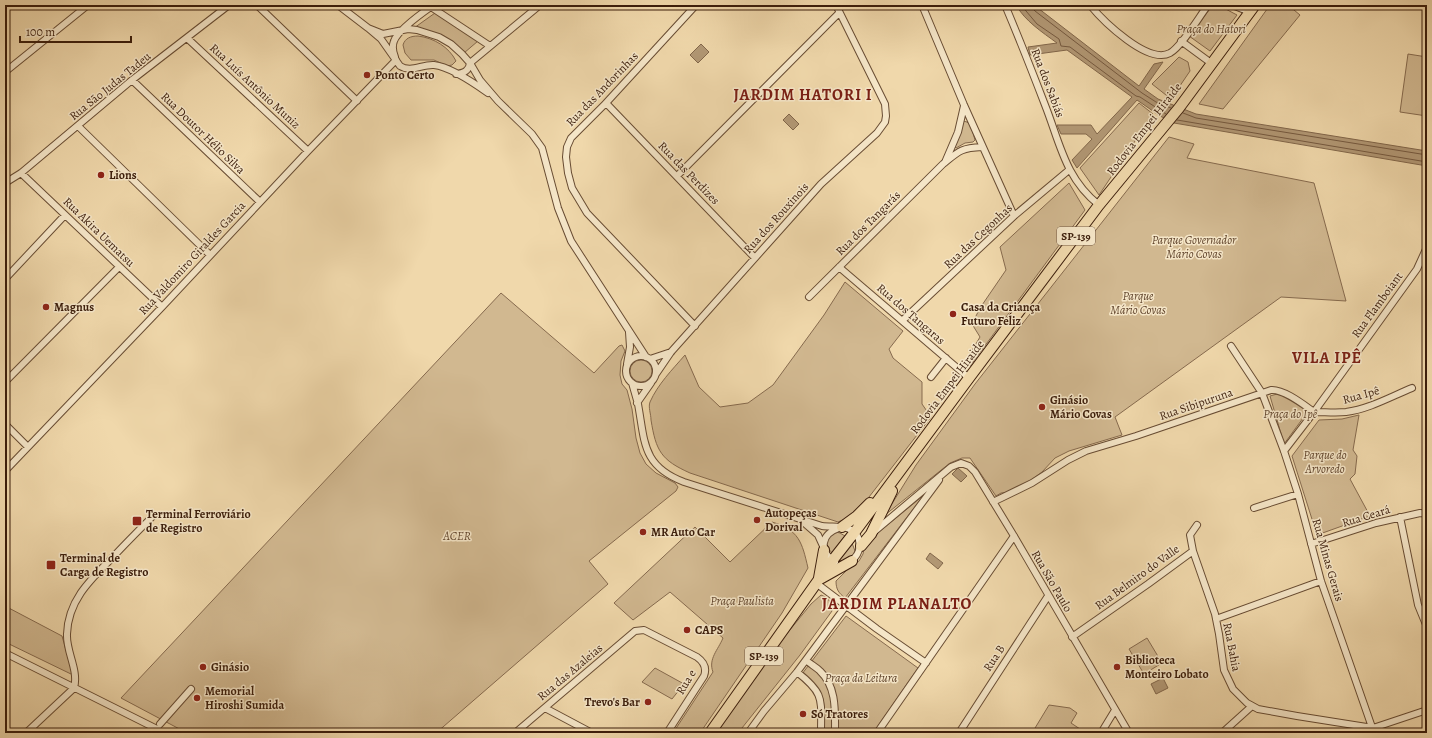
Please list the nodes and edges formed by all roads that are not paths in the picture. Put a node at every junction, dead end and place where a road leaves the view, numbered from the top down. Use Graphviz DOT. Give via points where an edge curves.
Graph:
graph roads {
  1 [pos="88,5"];
  2 [pos="229,5"];
  3 [pos="257,5"];
  4 [pos="338,5"];
  5 [pos="540,5"];
  6 [pos="696,5"];
  7 [pos="836,5"];
  8 [pos="922,5"];
  9 [pos="1006,5"];
  10 [pos="1090,5"];
  11 [pos="1208,5"];
  12 [pos="1232,5"];
  13 [pos="430,6"];
  14 [pos="1252,8"];
  15 [pos="839,13"];
  16 [pos="368,28"];
  17 [pos="402,30"];
  18 [pos="187,38"];
  19 [pos="1182,41"];
  20 [pos="490,46"];
  21 [pos="396,60"];
  22 [pos="470,63"];
  23 [pos="1211,63"];
  24 [pos="5,72"];
  25 [pos="456,74"];
  26 [pos="132,80"];
  27 [pos="357,101"];
  28 [pos="500,103"];
  29 [pos="606,103"];
  30 [pos="964,105"];
  31 [pos="78,126"];
  32 [pos="982,147"];
  33 [pos="308,151"];
  34 [pos="943,164"];
  35 [pos="1069,170"];
  36 [pos="21,173"];
  37 [pos="677,176"];
  38 [pos="5,183"];
  39 [pos="260,202"];
  40 [pos="1099,206"];
  41 [pos="65,216"];
  42 [pos="1014,216"];
  43 [pos="1427,247"];
  44 [pos="210,255"];
  45 [pos="755,258"];
  46 [pos="119,267"];
  47 [pos="839,267"];
  48 [pos="5,279"];
  49 [pos="809,297"];
  50 [pos="162,307"];
  51 [pos="903,320"];
  52 [pos="695,326"];
  53 [pos="628,330"];
  54 [pos="1231,346"];
  55 [pos="671,352"];
  56 [pos="648,358"];
  57 [pos="946,358"];
  58 [pos="626,368"];
  59 [pos="656,374"];
  60 [pos="931,378"];
  61 [pos="969,378"];
  62 [pos="5,382"];
  63 [pos="632,383"];
  64 [pos="651,383"];
  65 [pos="1412,388"];
  66 [pos="1262,393"];
  67 [pos="638,404"];
  68 [pos="1314,412"];
  69 [pos="5,424"];
  70 [pos="28,447"];
  71 [pos="1284,451"];
  72 [pos="5,471"];
  73 [pos="901,471"];
  74 [pos="945,473"];
  75 [pos="1298,494"];
  76 [pos="993,502"];
  77 [pos="1254,508"];
  78 [pos="1427,514"];
  79 [pos="152,517"];
  80 [pos="798,517"];
  81 [pos="1400,517"];
  82 [pos="1197,525"];
  83 [pos="841,527"];
  84 [pos="854,533"];
  85 [pos="872,534"];
  86 [pos="1014,536"];
  87 [pos="1311,544"];
  88 [pos="861,546"];
  89 [pos="824,548"];
  90 [pos="1193,551"];
  91 [pos="832,561"];
  92 [pos="852,561"];
  93 [pos="818,581"];
  94 [pos="1321,581"];
  95 [pos="1048,596"];
  96 [pos="846,605"];
  97 [pos="1216,619"];
  98 [pos="1427,627"];
  99 [pos="639,630"];
  100 [pos="1072,637"];
  101 [pos="5,653"];
  102 [pos="806,660"];
  103 [pos="926,663"];
  104 [pos="797,672"];
  105 [pos="74,688"];
  106 [pos="191,690"];
  107 [pos="1252,706"];
  108 [pos="545,708"];
  109 [pos="1115,710"];
  110 [pos="1427,710"];
  111 [pos="160,724"];
  112 [pos="1373,730"];
  113 [pos="26,733"];
  114 [pos="165,733"];
  115 [pos="515,733"];
  116 [pos="592,733"];
  117 [pos="666,733"];
  118 [pos="710,733"];
  119 [pos="748,733"];
  120 [pos="821,733"];
  121 [pos="835,733"];
  122 [pos="877,733"];
  123 [pos="959,733"];
  124 [pos="1101,733"];
  125 [pos="1129,733"];
  126 [pos="1222,733"];
  1 -- 24 [label="street"];
  2 -- 18 [label="street, Rua São Judas Tadeu"];
  3 -- 27 [label="street"];
  4 -- 16 [label="street"];
  5 -- 20 [label="street"];
  6 -- 29 [label="street, Rua das Andorinhas"];
  7 -- 15 [label="street, Rua dos Rouxinois"];
  8 -- 30 [label="street"];
  9 -- 35 [label="street, Rua dos Sabiás"];
  10 -- 19 [label="street" via="1110,26 1152,55 1169,54"];
  11 -- 19 [label="street"];
  12 -- 14 [label="street"];
  13 -- 17 [label="street"];
  13 -- 20 [label="street"];
  14 -- 23 [label="main road, Rodovia Empei Hiraide / SP-139"];
  15 -- 37 [label="street"];
  15 -- 45 [label="street, Rua dos Rouxinois" via="886,104 885,122 877,133 827,178"];
  16 -- 17 [label="street" via="384,34"];
  16 -- 21 [label="street" via="381,39"];
  17 -- 21 [label="street" via="394,39"];
  17 -- 22 [label="street" via="417,30 444,40"];
  18 -- 26 [label="street, Rua São Judas Tadeu"];
  18 -- 33 [label="street, Rua Luís Antônio Muniz"];
  19 -- 23 [label="street"];
  20 -- 22 [label="street"];
  21 -- 25 [label="street" via="404,68 436,65"];
  21 -- 27 [label="street, Rua Valdomiro Giraldes Garcia"];
  22 -- 25 [label="street" via="467,71"];
  22 -- 28 [label="street" via="480,80"];
  23 -- 40 [label="main road, Rodovia Empei Hiraide / SP-139" via="1176,111"];
  25 -- 28 [label="street"];
  26 -- 31 [label="street, Rua São Judas Tadeu"];
  26 -- 39 [label="street, Rua Doutor Hélio Silva"];
  27 -- 33 [label="street, Rua Valdomiro Giraldes Garcia"];
  28 -- 53 [label="street" via="529,131 542,148 558,208 571,241"];
  29 -- 37 [label="street, Rua das Perdizes"];
  29 -- 52 [label="street, Rua das Andorinhas" via="571,138 567,147 566,157 572,188 587,213"];
  30 -- 32 [label="street"];
  30 -- 34 [label="street, Rua dos Tangarás" via="958,132"];
  31 -- 36 [label="street, Rua São Judas Tadeu"];
  31 -- 44 [label="street"];
  32 -- 34 [label="street, Rua dos Tangarás" via="961,150"];
  32 -- 42 [label="street"];
  33 -- 39 [label="street, Rua Valdomiro Giraldes Garcia"];
  34 -- 47 [label="street, Rua dos Tangarás"];
  35 -- 40 [label="street, Rua dos Sabiás" via="1083,190"];
  35 -- 42 [label="street, Rua das Cegonhas"];
  36 -- 38 [label="street, Rua São Judas Tadeu"];
  36 -- 41 [label="street, Rua Akira Uematsu"];
  37 -- 45 [label="street, Rua das Perdizes"];
  39 -- 44 [label="street, Rua Valdomiro Giraldes Garcia"];
  40 -- 61 [label="main road, Rodovia Empei Hiraide / SP-139"];
  41 -- 46 [label="street, Rua Akira Uematsu"];
  41 -- 48 [label="street"];
  42 -- 51 [label="street, Rua das Cegonhas"];
  43 -- 68 [label="street, Rua Flamboiant" via="1417,269"];
  44 -- 50 [label="street, Rua Valdomiro Giraldes Garcia"];
  45 -- 52 [label="street, Rua dos Rouxinois"];
  46 -- 50 [label="street, Rua Akira Uematsu"];
  46 -- 62 [label="street"];
  47 -- 49 [label="street, Rua dos Tangarás"];
  47 -- 51 [label="street, Rua dos Tangaras"];
  50 -- 70 [label="street, Rua Valdomiro Giraldes Garcia"];
  51 -- 57 [label="street, Rua dos Tangaras"];
  52 -- 55 [label="street, Rua dos Rouxinois"];
  53 -- 56 [label="street"];
  53 -- 58 [label="street" via="630,347"];
  54 -- 66 [label="street, Rua Minas Gerais"];
  55 -- 56 [label="street, Rua dos Rouxinois"];
  55 -- 59 [label="street, Rua dos Rouxinois"];
  56 -- 58 [label="street" via="636,357"];
  56 -- 59 [label="street" via="656,366"];
  57 -- 60 [label="street"];
  57 -- 61 [label="street, Rua dos Tangaras"];
  58 -- 63 [label="street" via="627,376"];
  59 -- 64 [label="street"];
  61 -- 73 [label="main road, Rodovia Empei Hiraide / SP-139"];
  63 -- 64 [label="street" via="642,386"];
  63 -- 67 [label="street"];
  64 -- 67 [label="street"];
  65 -- 68 [label="street, Rua Ipê" via="1354,411"];
  66 -- 68 [label="street, Rua Sibipuruna" via="1278,391"];
  66 -- 71 [label="street, Rua Minas Gerais"];
  66 -- 76 [label="street, Rua Sibipuruna" via="1076,455 1032,483"];
  67 -- 80 [label="street" via="647,450 663,471 689,484"];
  68 -- 71 [label="street, Rua Flamboiant"];
  69 -- 70 [label="street"];
  70 -- 72 [label="street, Rua Valdomiro Giraldes Garcia"];
  71 -- 75 [label="street, Rua Minas Gerais"];
  73 -- 83 [label="main road" via="863,511"];
  73 -- 84 [label="main road, Rodovia Empei Hiraide / SP-139"];
  73 -- 85 [label="main road"];
  74 -- 76 [label="street, Rua São Paulo" via="956,464 964,463 969,466"];
  74 -- 85 [label="street"];
  74 -- 96 [label="street"];
  75 -- 77 [label="street"];
  75 -- 87 [label="street, Rua Minas Gerais"];
  76 -- 86 [label="street, Rua São Paulo"];
  78 -- 81 [label="street, Rua Ceará"];
  79 -- 105 [label="street" via="91,579 73,605 66,636 76,678"];
  80 -- 83 [label="street" via="822,526"];
  80 -- 89 [label="street" via="814,530"];
  81 -- 87 [label="street, Rua Ceará"];
  81 -- 98 [label="street" via="1418,605"];
  82 -- 90 [label="street, Rua Belmiro do Valle" via="1190,535"];
  83 -- 84 [label="street"];
  83 -- 89 [label="street" via="828,535"];
  84 -- 88 [label="street"];
  84 -- 91 [label="main road, Rodovia Empei Hiraide / SP-139"];
  85 -- 88 [label="main road"];
  86 -- 95 [label="street, Rua São Paulo"];
  86 -- 103 [label="street"];
  87 -- 94 [label="street, Rua Minas Gerais"];
  88 -- 92 [label="street"];
  89 -- 91 [label="street"];
  89 -- 93 [label="main road"];
  90 -- 97 [label="street"];
  90 -- 100 [label="street, Rua Belmiro do Valle"];
  91 -- 92 [label="street" via="844,564"];
  91 -- 93 [label="main road, Rodovia Empei Hiraide / SP-139"];
  92 -- 93 [label="main road"];
  93 -- 96 [label="street"];
  93 -- 118 [label="main road, Rodovia Empei Hiraide / SP-139"];
  94 -- 97 [label="street, Rua Bahia"];
  94 -- 112 [label="street, Rua Minas Gerais"];
  95 -- 100 [label="street, Rua São Paulo"];
  95 -- 123 [label="street, Rua B"];
  96 -- 102 [label="street"];
  96 -- 103 [label="street"];
  97 -- 107 [label="street, Rua Bahia" via="1227,679 1241,698"];
  99 -- 108 [label="street, Rua das Azaleias"];
  99 -- 117 [label="street, Rua e" via="644,630 697,657 706,668 704,676"];
  100 -- 109 [label="street, Rua São Paulo"];
  101 -- 105 [label="street"];
  102 -- 104 [label="street"];
  102 -- 121 [label="street" via="821,672 830,686 835,706"];
  103 -- 122 [label="street"];
  104 -- 119 [label="street"];
  104 -- 120 [label="street" via="818,692"];
  105 -- 113 [label="street"];
  105 -- 114 [label="street"];
  106 -- 111 [label="street"];
  107 -- 112 [label="street, Rua Bahia"];
  107 -- 126 [label="street"];
  108 -- 115 [label="street, Rua das Azaleias"];
  108 -- 116 [label="street"];
  109 -- 124 [label="street"];
  109 -- 125 [label="street, Rua São Paulo"];
  110 -- 112 [label="street"];
}
